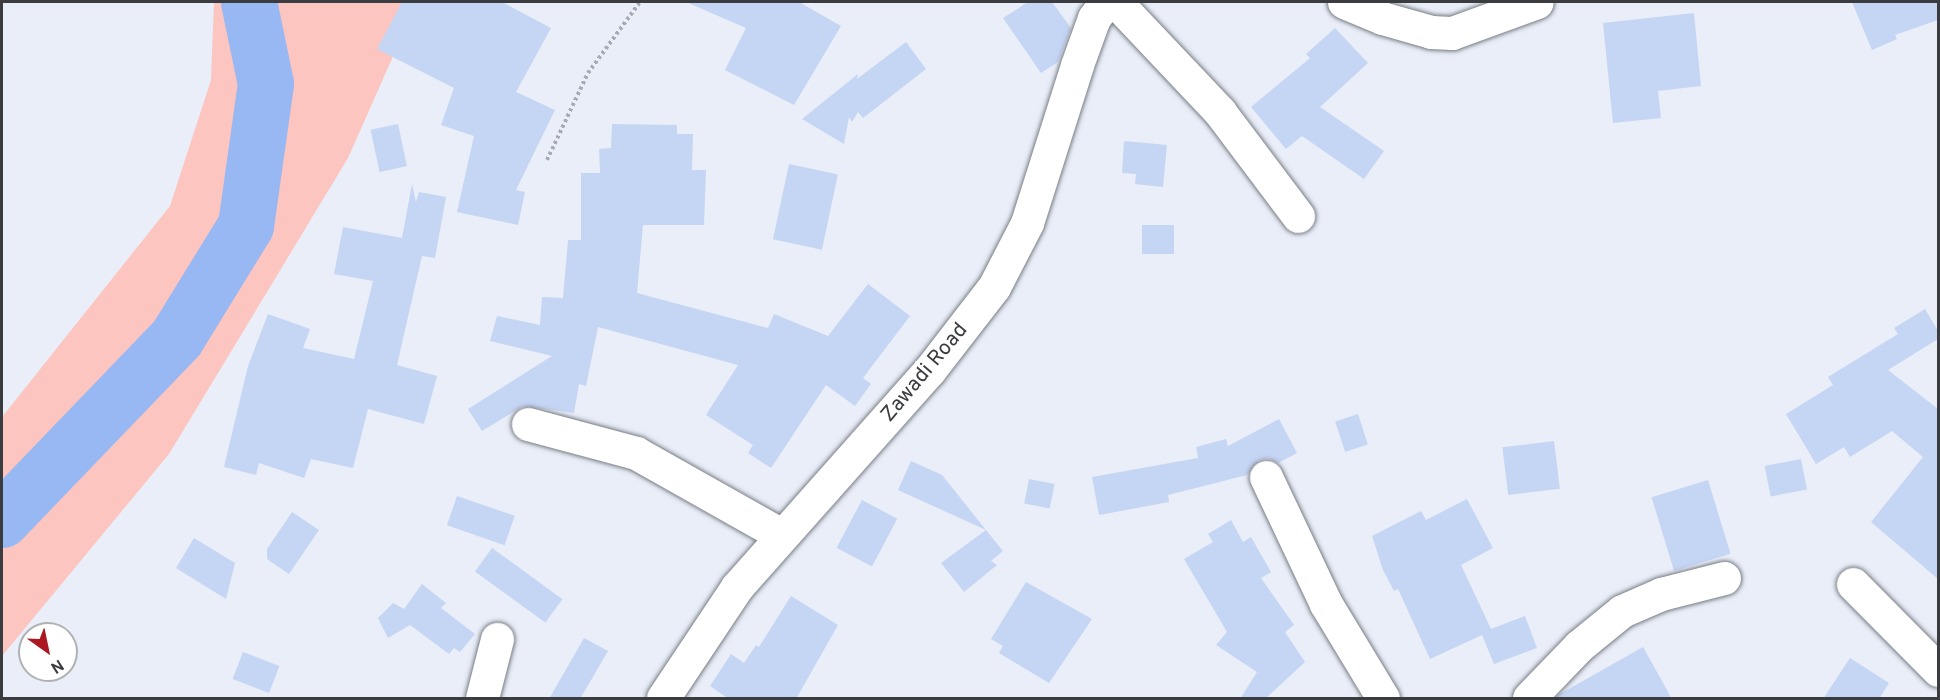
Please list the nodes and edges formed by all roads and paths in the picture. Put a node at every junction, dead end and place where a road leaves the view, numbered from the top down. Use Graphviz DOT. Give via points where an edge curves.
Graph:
graph roads {
  1 [pos="640,2"];
  2 [pos="1106,2"];
  3 [pos="1116,2"];
  4 [pos="1344,2"];
  5 [pos="1537,2"];
  6 [pos="547,160"];
  7 [pos="1298,216"];
  8 [pos="528,424"];
  9 [pos="1266,477"];
  10 [pos="780,534"];
  11 [pos="1724,578"];
  12 [pos="1853,584"];
  13 [pos="497,639"];
  14 [pos="1938,670"];
  15 [pos="482,699"];
  16 [pos="663,699"];
  17 [pos="1383,699"];
  18 [pos="1529,699"];
  1 -- 6 [label="path" via="588,73"];
  2 -- 10 [label="street, Zawadi Road" via="1094,18 1077,65 1027,224 994,287 929,371"];
  3 -- 7 [label="street" via="1220,112"];
  4 -- 5 [label="street" via="1382,18 1431,32 1452,33"];
  8 -- 10 [label="street" via="636,453"];
  9 -- 17 [label="street" via="1326,604"];
  10 -- 16 [label="street, Zawadi Road" via="737,587"];
  11 -- 18 [label="street" via="1661,594 1622,610 1579,646"];
  12 -- 14 [label="street"];
  13 -- 15 [label="street"];
}
